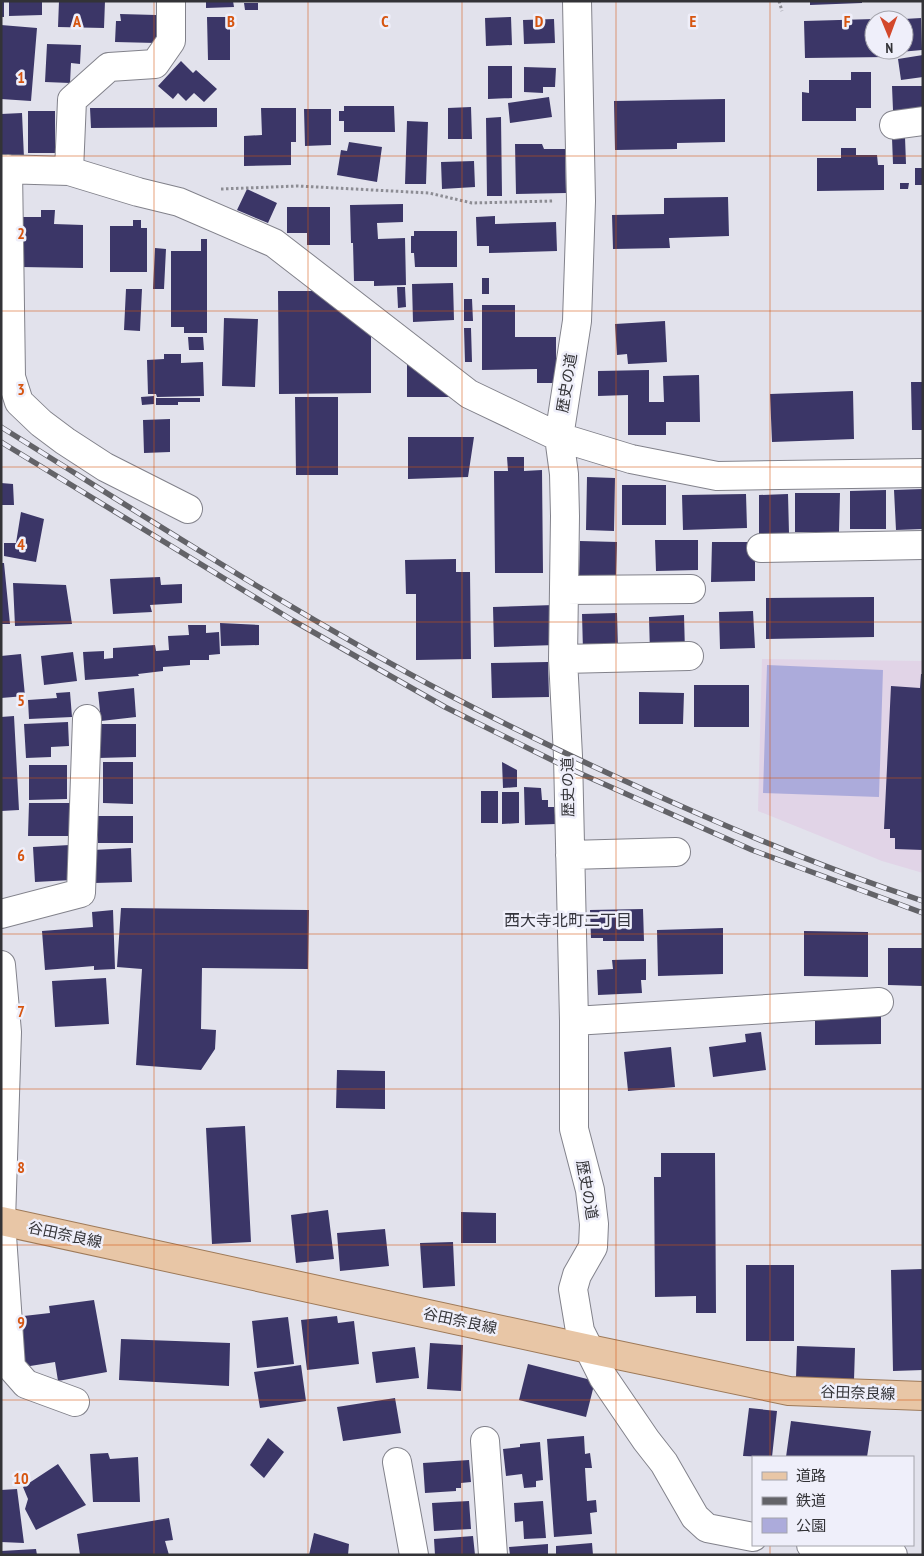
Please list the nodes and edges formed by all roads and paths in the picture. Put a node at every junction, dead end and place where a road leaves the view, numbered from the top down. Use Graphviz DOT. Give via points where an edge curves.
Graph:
graph roads {
  1 [pos="171,1"];
  2 [pos="577,1"];
  3 [pos="779,1"];
  4 [pos="782,11"];
  5 [pos="923,121"];
  6 [pos="894,125"];
  7 [pos="5,169"];
  8 [pos="69,171"];
  9 [pos="218,189"];
  10 [pos="581,201"];
  11 [pos="559,437"];
  12 [pos="923,473"];
  13 [pos="188,509"];
  14 [pos="923,544"];
  15 [pos="761,548"];
  16 [pos="691,589"];
  17 [pos="565,590"];
  18 [pos="689,656"];
  19 [pos="564,659"];
  20 [pos="88,719"];
  21 [pos="676,852"];
  22 [pos="570,855"];
  23 [pos="1,914"];
  24 [pos="1,965"];
  25 [pos="879,1002"];
  26 [pos="574,1022"];
  27 [pos="1,1221"];
  28 [pos="589,1349"];
  29 [pos="923,1396"];
  30 [pos="75,1402"];
  31 [pos="485,1441"];
  32 [pos="397,1462"];
  33 [pos="752,1538"];
  34 [pos="819,1546"];
  35 [pos="414,1555"];
  36 [pos="493,1555"];
  37 [pos="893,1555"];
  1 -- 8 [label="street" via="171,41 155,64 109,67 72,100"];
  2 -- 10 [label="street, 歴史の道"];
  3 -- 4 [label="path"];
  5 -- 6 [label="street"];
  7 -- 8 [label="street"];
  7 -- 13 [label="street" via="12,377 19,402 41,423 105,467"];
  8 -- 11 [label="street" via="179,202 274,244 469,394"];
  9 -- 10 [label="path" via="298,186 429,193 472,204"];
  10 -- 11 [label="street, 歴史の道" via="577,321"];
  11 -- 12 [label="street" via="631,459 717,476"];
  11 -- 17 [label="street, 歴史の道" via="564,474"];
  14 -- 15 [label="street"];
  16 -- 17 [label="street"];
  17 -- 19 [label="street, 歴史の道"];
  18 -- 19 [label="street"];
  19 -- 22 [label="street, 歴史の道"];
  20 -- 23 [label="street" via="81,893"];
  21 -- 22 [label="street"];
  22 -- 26 [label="street, 歴史の道"];
  24 -- 27 [label="street" via="7,1032"];
  25 -- 26 [label="street"];
  26 -- 28 [label="street, 歴史の道" via="574,1129 590,1190 594,1224 593,1247 577,1275 573,1290 580,1331"];
  27 -- 28 [label="main road, 谷田奈良線"];
  27 -- 30 [label="street" via="11,1367 26,1384"];
  28 -- 29 [label="main road, 谷田奈良線" via="789,1391"];
  28 -- 33 [label="street, 歴史の道" via="608,1384 664,1463 694,1517 707,1528"];
  31 -- 36 [label="street"];
  32 -- 35 [label="street"];
  34 -- 37 [label="street"];
}
